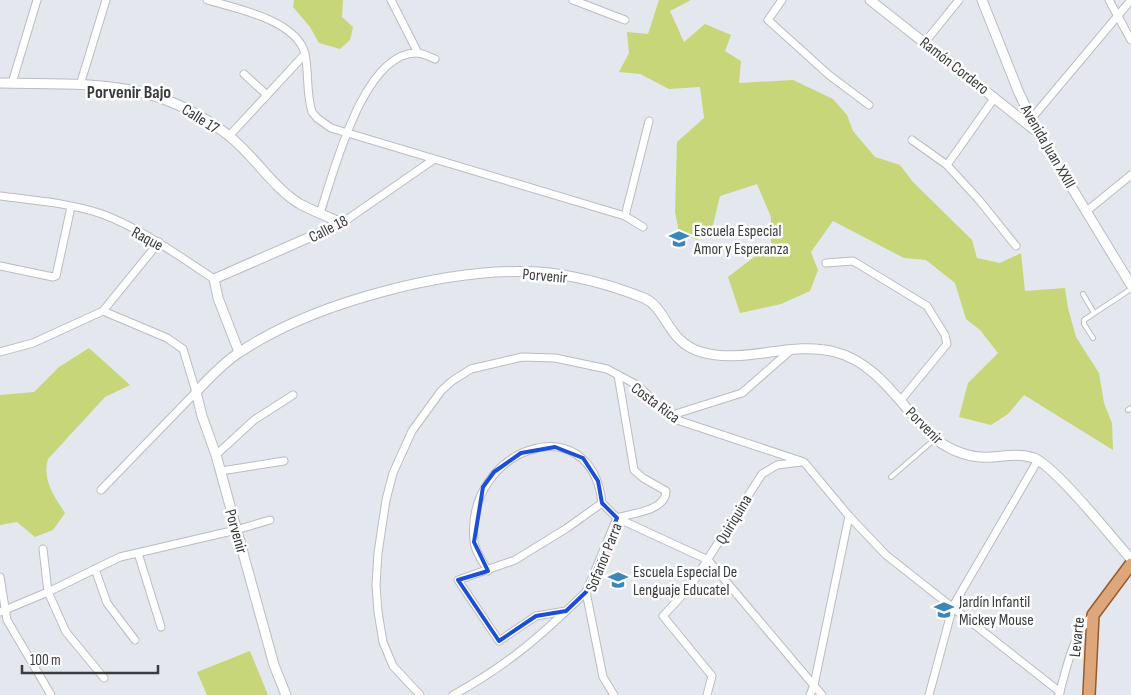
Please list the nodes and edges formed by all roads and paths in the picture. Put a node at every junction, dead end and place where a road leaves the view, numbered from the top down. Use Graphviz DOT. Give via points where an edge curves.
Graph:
graph roads {
  1 [pos="37,0"];
  2 [pos="106,0"];
  3 [pos="206,0"];
  4 [pos="391,0"];
  5 [pos="573,0"];
  6 [pos="782,0"];
  7 [pos="870,0"];
  8 [pos="959,0"];
  9 [pos="982,0"];
  10 [pos="1109,0"];
  11 [pos="1131,0"];
  12 [pos="1118,16"];
  13 [pos="625,20"];
  14 [pos="1131,40"];
  15 [pos="925,42"];
  16 [pos="418,53"];
  17 [pos="305,54"];
  18 [pos="436,59"];
  19 [pos="244,74"];
  20 [pos="0,83"];
  21 [pos="12,83"];
  22 [pos="80,85"];
  23 [pos="267,95"];
  24 [pos="995,97"];
  25 [pos="870,105"];
  26 [pos="1032,118"];
  27 [pos="648,121"];
  28 [pos="1038,132"];
  29 [pos="346,134"];
  30 [pos="228,136"];
  31 [pos="912,140"];
  32 [pos="432,160"];
  33 [pos="947,166"];
  34 [pos="1131,175"];
  35 [pos="0,196"];
  36 [pos="71,207"];
  37 [pos="1088,210"];
  38 [pos="320,213"];
  39 [pos="625,216"];
  40 [pos="342,223"];
  41 [pos="643,227"];
  42 [pos="158,242"];
  43 [pos="1016,246"];
  44 [pos="826,263"];
  45 [pos="0,266"];
  46 [pos="214,279"];
  47 [pos="1131,285"];
  48 [pos="1131,289"];
  49 [pos="1083,294"];
  50 [pos="103,311"];
  51 [pos="1094,313"];
  52 [pos="1093,338"];
  53 [pos="791,350"];
  54 [pos="0,352"];
  55 [pos="239,352"];
  56 [pos="618,375"];
  57 [pos="196,392"];
  58 [pos="293,395"];
  59 [pos="901,400"];
  60 [pos="669,416"];
  61 [pos="936,439"];
  62 [pos="216,455"];
  63 [pos="284,460"];
  64 [pos="1038,460"];
  65 [pos="804,462"];
  66 [pos="220,471"];
  67 [pos="891,476"];
  68 [pos="101,490"];
  69 [pos="602,503"];
  70 [pos="849,516"];
  71 [pos="617,518"];
  72 [pos="270,520"];
  73 [pos="236,530"];
  74 [pos="43,549"];
  75 [pos="138,553"];
  76 [pos="1131,559"];
  77 [pos="708,560"];
  78 [pos="1131,564"];
  79 [pos="95,569"];
  80 [pos="488,571"];
  81 [pos="0,577"];
  82 [pos="48,592"];
  83 [pos="586,592"];
  84 [pos="953,606"];
  85 [pos="2,611"];
  86 [pos="566,611"];
  87 [pos="1093,614"];
  88 [pos="161,627"];
  89 [pos="135,640"];
  90 [pos="104,678"];
  91 [pos="814,685"];
  92 [pos="1059,694"];
  93 [pos="51,695"];
  94 [pos="286,695"];
  95 [pos="420,695"];
  96 [pos="453,695"];
  97 [pos="614,695"];
  98 [pos="707,695"];
  99 [pos="810,695"];
  100 [pos="822,695"];
  101 [pos="930,695"];
  102 [pos="1089,695"];
  1 -- 21 [label="street"];
  2 -- 22 [label="street"];
  3 -- 17 [label="street" via="275,22 296,38"];
  4 -- 16 [label="street"];
  5 -- 13 [label="street"];
  6 -- 25 [label="street" via="768,20 829,75"];
  7 -- 15 [label="street, Ramón Cordero"];
  8 -- 15 [label="street"];
  9 -- 26 [label="street, Avenida Juan XXIII"];
  10 -- 12 [label="street"];
  11 -- 12 [label="street"];
  12 -- 14 [label="street"];
  12 -- 26 [label="street"];
  15 -- 24 [label="street, Ramón Cordero"];
  16 -- 18 [label="street"];
  16 -- 29 [label="street" via="396,58 378,76 363,96"];
  17 -- 23 [label="street"];
  17 -- 29 [label="street" via="312,112 331,128"];
  19 -- 23 [label="street"];
  20 -- 21 [label="street, Calle 17"];
  21 -- 22 [label="street, Calle 17"];
  22 -- 30 [label="street, Calle 17" via="109,86 175,102 196,112"];
  23 -- 30 [label="street"];
  24 -- 28 [label="street, Ramón Cordero"];
  24 -- 33 [label="street"];
  26 -- 28 [label="street, Avenida Juan XXIII"];
  27 -- 39 [label="street"];
  28 -- 37 [label="street, Avenida Juan XXIII"];
  29 -- 32 [label="street"];
  29 -- 38 [label="street"];
  30 -- 38 [label="street, Calle 17" via="283,190 300,204"];
  31 -- 33 [label="street"];
  32 -- 39 [label="street"];
  32 -- 40 [label="street, Calle 18"];
  33 -- 43 [label="street"];
  34 -- 37 [label="street"];
  35 -- 36 [label="street, Raque"];
  36 -- 42 [label="street, Raque" via="102,214"];
  36 -- 45 [label="street" via="56,276"];
  37 -- 47 [label="street, Avenida Juan XXIII"];
  38 -- 40 [label="street, Calle 17"];
  39 -- 41 [label="street"];
  40 -- 46 [label="street, Calle 18"];
  42 -- 46 [label="street, Raque"];
  42 -- 50 [label="street"];
  44 -- 59 [label="street" via="853,261 879,276 927,306 944,335 947,344"];
  46 -- 55 [label="street"];
  48 -- 51 [label="lane"];
  49 -- 51 [label="lane"];
  50 -- 54 [label="street" via="33,343"];
  50 -- 57 [label="street" via="167,338 183,349"];
  51 -- 52 [label="lane" via="1084,320"];
  53 -- 55 [label="street, Porvenir" via="716,356 697,351 679,341 648,300 574,277 541,272 504,272 405,286 354,300 303,319"];
  53 -- 59 [label="street, Porvenir" via="817,349 849,357"];
  53 -- 60 [label="street" via="742,393"];
  55 -- 57 [label="street, Porvenir"];
  56 -- 60 [label="street, Costa Rica" via="637,385"];
  56 -- 71 [label="street, Sofanor Parra" via="634,470 666,491 666,496 659,506"];
  56 -- 95 [label="street, Costa Rica" via="607,369 555,358 522,357 495,362 471,369 452,381 412,431 393,473 386,500 376,585 383,642 393,666"];
  57 -- 62 [label="street, Porvenir"];
  57 -- 68 [label="street"];
  58 -- 62 [label="street" via="254,420"];
  59 -- 61 [label="street, Porvenir"];
  60 -- 65 [label="street, Costa Rica"];
  61 -- 64 [label="street, Porvenir" via="973,456 1016,455"];
  61 -- 67 [label="lane"];
  62 -- 66 [label="street, Porvenir"];
  63 -- 66 [label="street"];
  64 -- 76 [label="street, Porvenir" via="1051,469"];
  64 -- 84 [label="street"];
  65 -- 70 [label="street"];
  65 -- 77 [label="street, Quiriquina" via="777,465 762,474"];
  66 -- 73 [label="street, Porvenir"];
  69 -- 71 [label="street"];
  69 -- 80 [label="street" via="515,560"];
  69 -- 80 [label="street" via="593,469 583,458 570,450 555,447 522,452 494,472 483,487 478,504 474,542"];
  70 -- 84 [label="street" via="886,555"];
  70 -- 91 [label="street"];
  71 -- 77 [label="street"];
  71 -- 83 [label="street, Sofanor Parra"];
  72 -- 73 [label="street"];
  73 -- 75 [label="street"];
  73 -- 94 [label="street, Porvenir" via="278,678"];
  74 -- 82 [label="street"];
  75 -- 79 [label="street" via="120,557"];
  75 -- 88 [label="street"];
  77 -- 91 [label="street"];
  77 -- 98 [label="street, Quiriquina" via="690,587 663,616 712,676"];
  78 -- 87 [label="main road, Levarte"];
  79 -- 82 [label="street"];
  79 -- 89 [label="street" via="107,603"];
  80 -- 86 [label="street" via="458,580 499,641 536,616"];
  81 -- 85 [label="street"];
  82 -- 85 [label="street"];
  82 -- 90 [label="street" via="66,632"];
  83 -- 86 [label="street"];
  83 -- 97 [label="street, Sofanor Parra" via="603,677"];
  84 -- 92 [label="street"];
  84 -- 101 [label="street"];
  85 -- 93 [label="street"];
  86 -- 96 [label="street" via="508,662"];
  87 -- 92 [label="street" via="1077,639"];
  87 -- 102 [label="main road, Levarte"];
  91 -- 99 [label="street"];
  91 -- 100 [label="street"];
}
